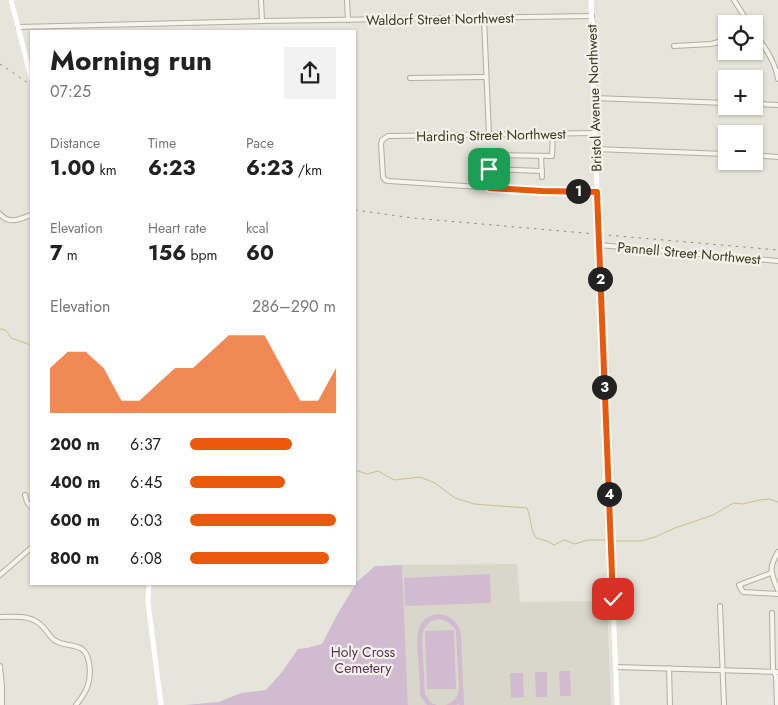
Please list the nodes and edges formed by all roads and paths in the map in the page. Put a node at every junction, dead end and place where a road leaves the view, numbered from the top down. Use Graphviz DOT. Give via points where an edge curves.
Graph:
graph roads {
  1 [pos="11,0"];
  2 [pos="261,0"];
  3 [pos="347,0"];
  4 [pos="591,0"];
  5 [pos="734,0"];
  6 [pos="743,15"];
  7 [pos="592,16"];
  8 [pos="484,18"];
  9 [pos="348,20"];
  10 [pos="262,21"];
  11 [pos="18,26"];
  12 [pos="718,42"];
  13 [pos="763,45"];
  14 [pos="674,46"];
  15 [pos="30,74"];
  16 [pos="486,77"];
  17 [pos="410,78"];
  18 [pos="778,79"];
  19 [pos="595,98"];
  20 [pos="718,103"];
  21 [pos="763,104"];
  22 [pos="778,104"];
  23 [pos="595,133"];
  24 [pos="553,134"];
  25 [pos="489,135"];
  26 [pos="595,149"];
  27 [pos="718,154"];
  28 [pos="542,156"];
  29 [pos="763,156"];
  30 [pos="778,157"];
  31 [pos="489,169"];
  32 [pos="542,171"];
  33 [pos="542,177"];
  34 [pos="490,188"];
  35 [pos="597,192"];
  36 [pos="0,214"];
  37 [pos="30,215"];
  38 [pos="599,245"];
  39 [pos="778,260"];
  40 [pos="25,495"];
  41 [pos="30,506"];
  42 [pos="30,549"];
  43 [pos="778,552"];
  44 [pos="771,573"];
  45 [pos="0,575"];
  46 [pos="149,585"];
  47 [pos="778,590"];
  48 [pos="778,594"];
  49 [pos="720,606"];
  50 [pos="772,613"];
  51 [pos="0,617"];
  52 [pos="0,666"];
  53 [pos="616,667"];
  54 [pos="669,668"];
  55 [pos="722,670"];
  56 [pos="776,672"];
  57 [pos="2,705"];
  58 [pos="76,705"];
  59 [pos="161,705"];
  60 [pos="617,705"];
  61 [pos="670,705"];
  62 [pos="724,705"];
  63 [pos="777,705"];
  1 -- 11 [label="street"];
  2 -- 10 [label="street"];
  3 -- 9 [label="street"];
  4 -- 7 [label="street, Bristol Avenue Northwest"];
  5 -- 6 [label="street"];
  7 -- 8 [label="street, Waldorf Street Northwest"];
  7 -- 19 [label="street, Bristol Avenue Northwest"];
  8 -- 9 [label="street, Waldorf Street Northwest"];
  8 -- 16 [label="street"];
  9 -- 10 [label="street, Waldorf Street Northwest"];
  10 -- 11 [label="street, Waldorf Street Northwest"];
  11 -- 15 [label="street"];
  12 -- 14 [label="street"];
  13 -- 18 [label="street"];
  16 -- 17 [label="street"];
  16 -- 25 [label="street"];
  19 -- 20 [label="street"];
  19 -- 23 [label="street, Bristol Avenue Northwest"];
  21 -- 22 [label="street"];
  23 -- 24 [label="street, Harding Street Northwest"];
  23 -- 26 [label="street, Bristol Avenue Northwest"];
  24 -- 25 [label="street, Harding Street Northwest"];
  24 -- 28 [label="street" via="552,156"];
  25 -- 34 [label="street, Harding Street Northwest" via="388,136 381,144 383,178 389,182"];
  26 -- 27 [label="street"];
  26 -- 35 [label="street, Bristol Avenue Northwest"];
  28 -- 31 [label="street" via="489,155"];
  28 -- 32 [label="street"];
  29 -- 30 [label="street"];
  31 -- 32 [label="street"];
  31 -- 34 [label="street"];
  32 -- 33 [label="street"];
  34 -- 35 [label="street"];
  35 -- 38 [label="street, Bristol Avenue Northwest"];
  36 -- 37 [label="street" via="8,221"];
  38 -- 39 [label="street, Pannell Street Northwest"];
  38 -- 53 [label="street, Bristol Avenue Northwest"];
  40 -- 41 [label="street"];
  42 -- 45 [label="street"];
  43 -- 44 [label="street" via="771,565"];
  44 -- 47 [label="street"];
  44 -- 48 [label="street" via="739,585 743,592"];
  46 -- 59 [label="street" via="148,602"];
  49 -- 55 [label="street"];
  50 -- 56 [label="street"];
  51 -- 58 [label="street" via="32,618 58,643 78,647 87,654 88,686"];
  52 -- 57 [label="street"];
  53 -- 54 [label="street"];
  53 -- 60 [label="street, Bristol Avenue Northwest"];
  54 -- 55 [label="street"];
  54 -- 61 [label="street"];
  55 -- 56 [label="street"];
  55 -- 62 [label="street"];
  56 -- 63 [label="street"];
}
